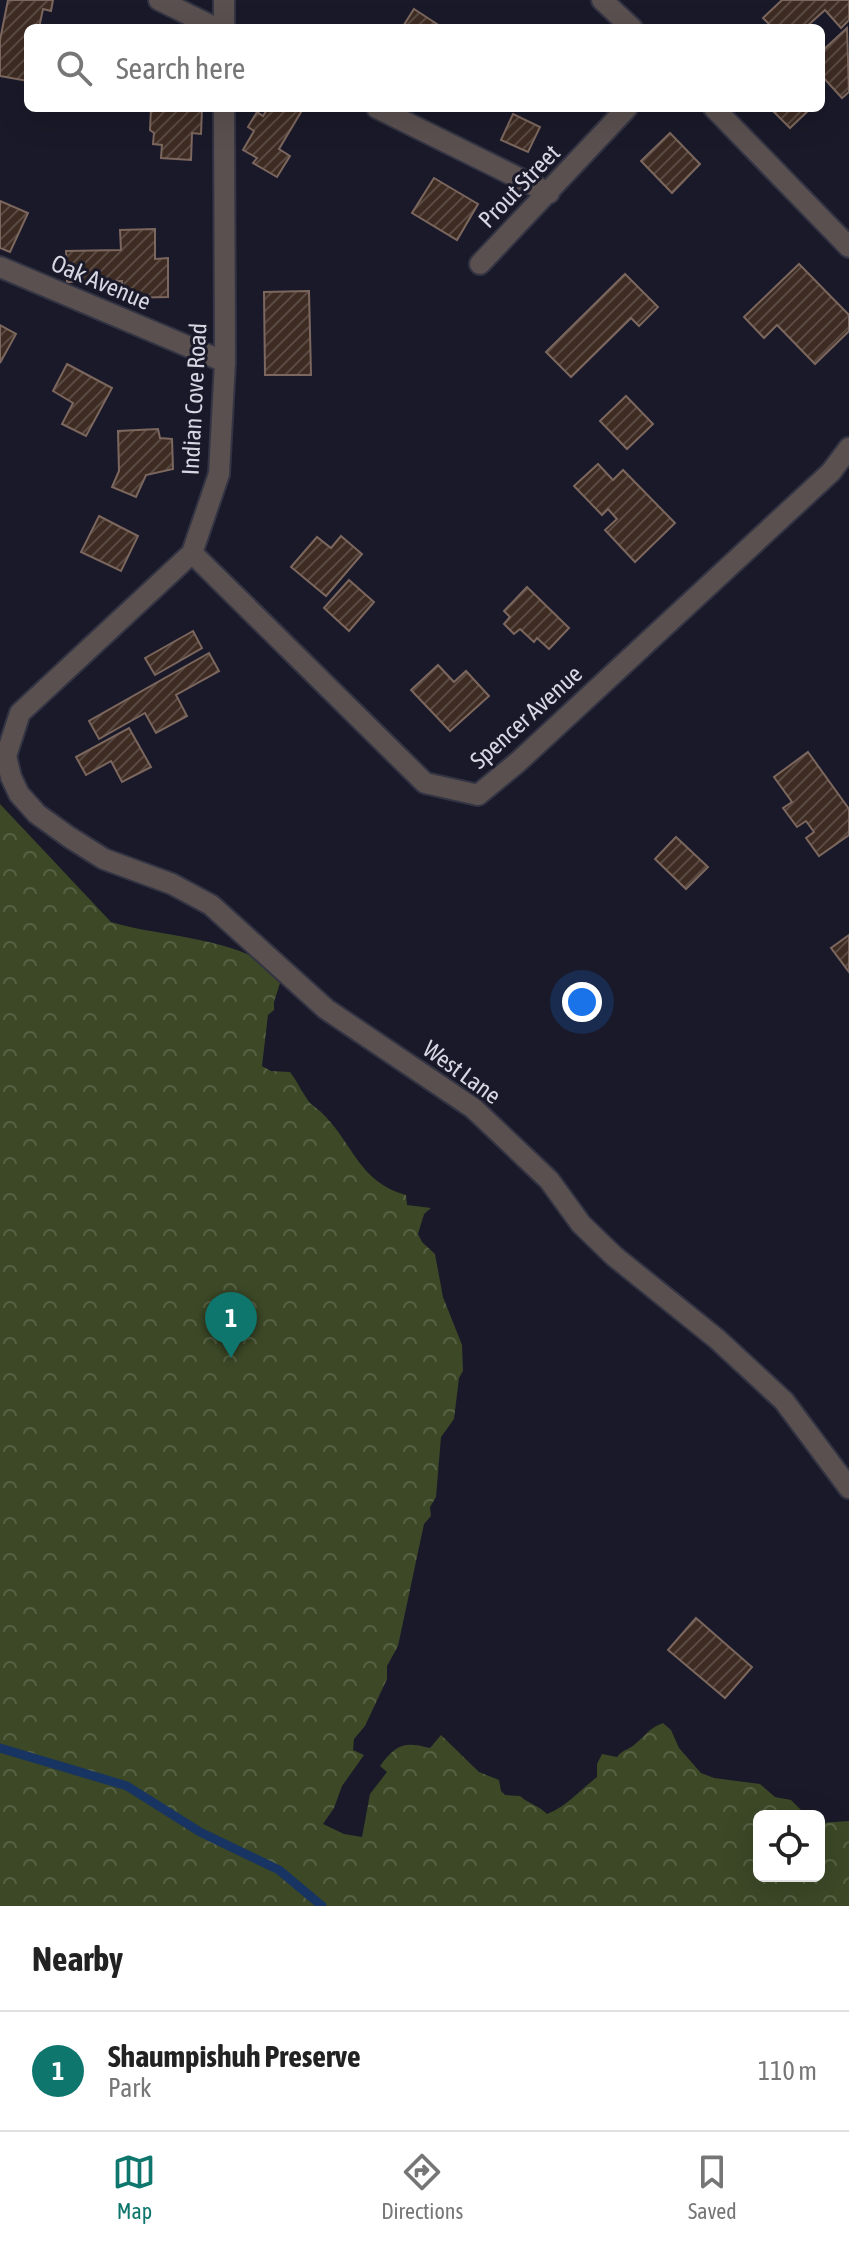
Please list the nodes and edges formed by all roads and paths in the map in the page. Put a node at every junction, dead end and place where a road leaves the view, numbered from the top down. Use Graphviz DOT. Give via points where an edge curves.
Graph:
graph roads {
  1 [pos="159,0"];
  2 [pos="224,0"];
  3 [pos="602,0"];
  4 [pos="208,24"];
  5 [pos="224,24"];
  6 [pos="628,24"];
  7 [pos="224,112"];
  8 [pos="385,112"];
  9 [pos="623,112"];
  10 [pos="718,112"];
  11 [pos="549,193"];
  12 [pos="849,247"];
  13 [pos="480,264"];
  14 [pos="0,267"];
  15 [pos="225,362"];
  16 [pos="849,448"];
  17 [pos="192,553"];
  18 [pos="6,756"];
  19 [pos="849,1488"];
  1 -- 4 [label="street"];
  2 -- 5 [label="street"];
  3 -- 6 [label="street"];
  7 -- 15 [label="street, Indian Cove Road"];
  8 -- 11 [label="street"];
  9 -- 11 [label="street, Prout Street"];
  10 -- 12 [label="street"];
  11 -- 13 [label="street, Prout Street"];
  14 -- 15 [label="street, Oak Avenue"];
  15 -- 17 [label="street, Indian Cove Road" via="219,474"];
  16 -- 17 [label="street, Spencer Avenue" via="831,472 478,795 425,783"];
  17 -- 18 [label="street, Indian Cove Road" via="20,713"];
  18 -- 19 [label="street, West Lane" via="19,794 37,814 104,859 211,905 326,1009 473,1108 549,1180 581,1224 614,1256 784,1401"];
}
